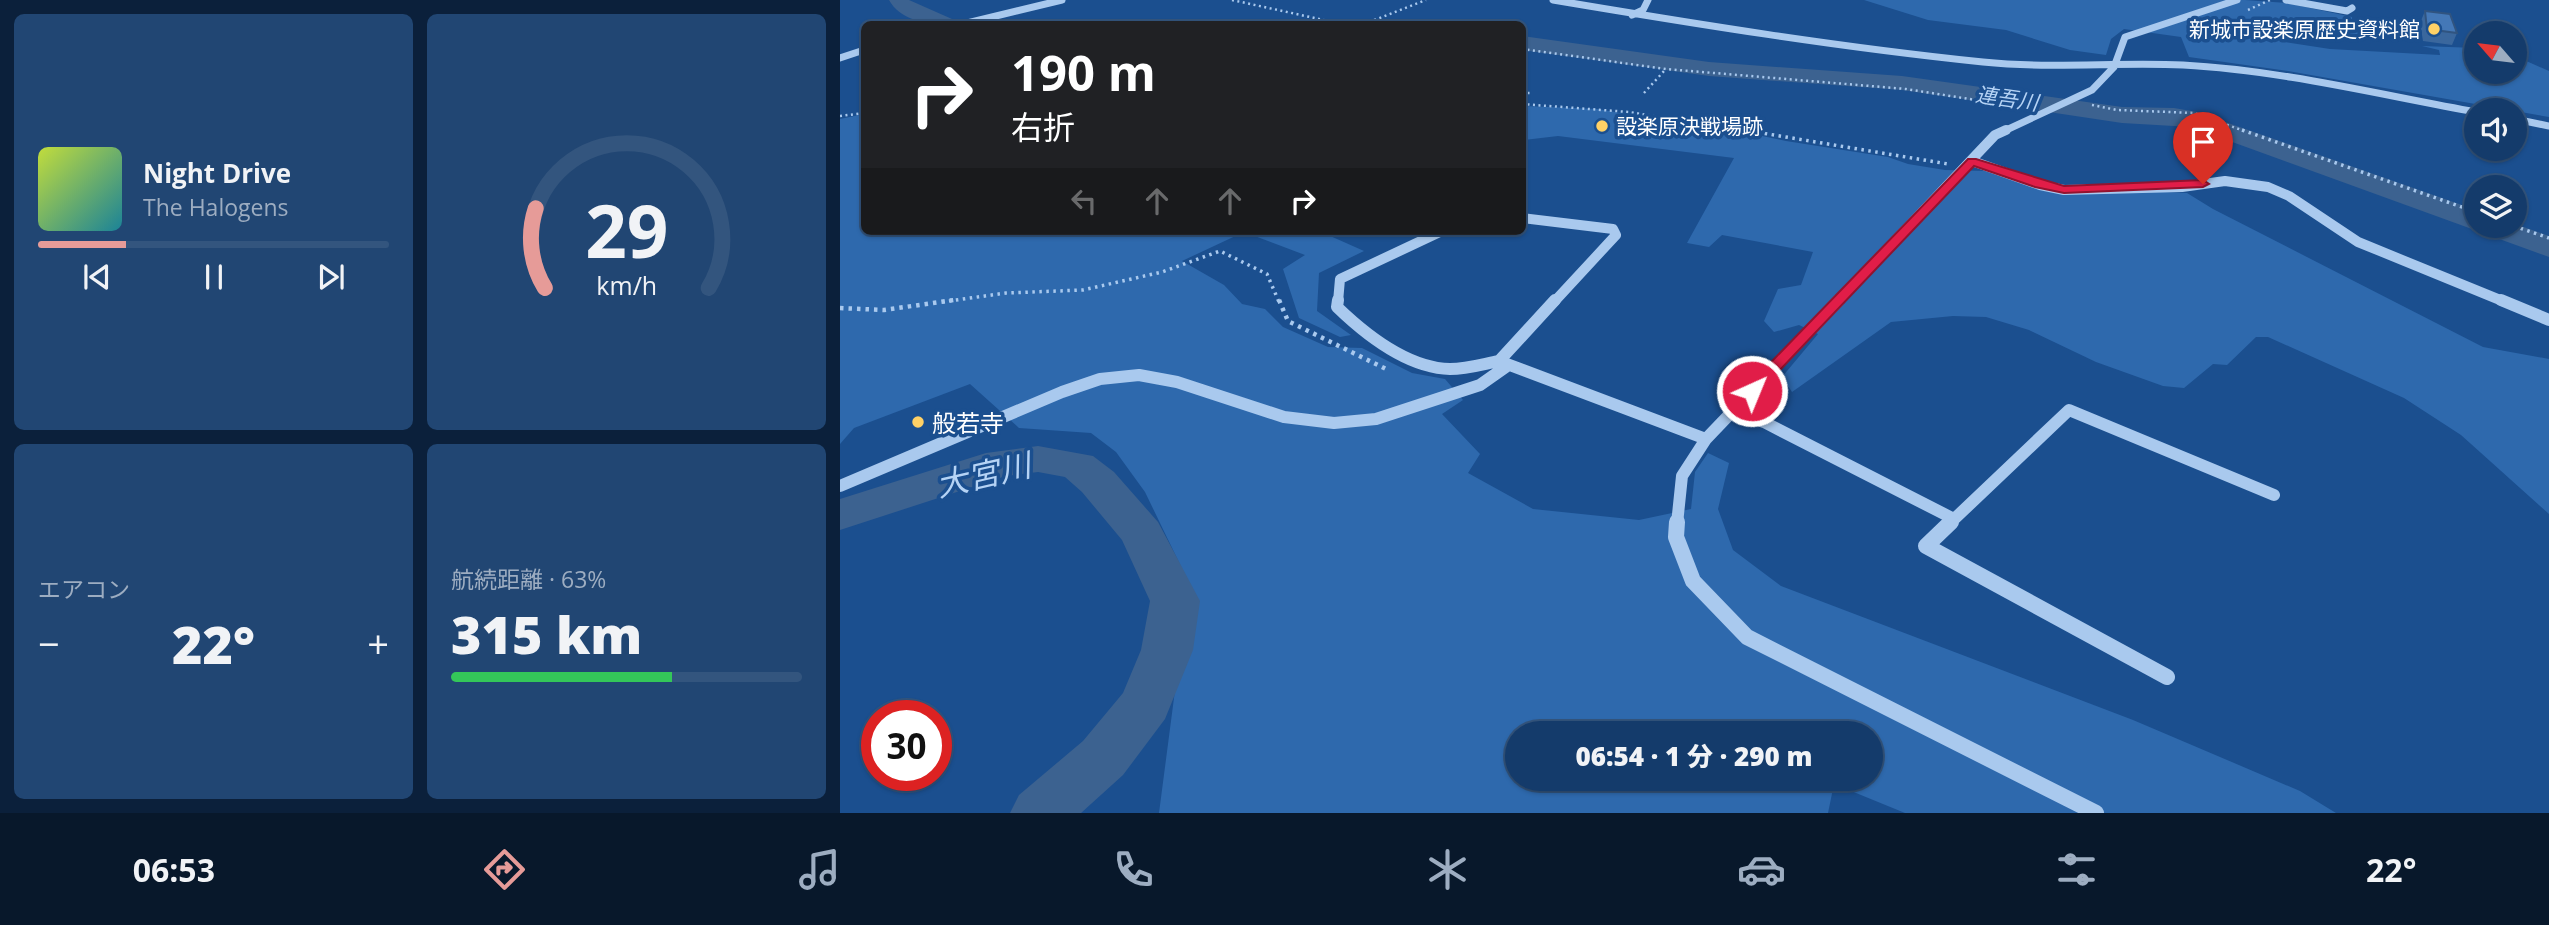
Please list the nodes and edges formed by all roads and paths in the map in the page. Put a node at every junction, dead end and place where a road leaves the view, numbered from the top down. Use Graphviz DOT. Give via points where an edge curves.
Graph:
graph roads {
  1 [pos="1062,0"];
  2 [pos="1232,0"];
  3 [pos="1426,0"];
  4 [pos="1553,0"];
  5 [pos="1648,0"];
  6 [pos="2237,0"];
  7 [pos="2286,0"];
  8 [pos="2352,8"];
  9 [pos="1632,15"];
  10 [pos="976,21"];
  11 [pos="1328,21"];
  12 [pos="1372,21"];
  13 [pos="1526,50"];
  14 [pos="861,51"];
  15 [pos="840,58"];
  16 [pos="2114,67"];
  17 [pos="1665,69"];
  18 [pos="1526,93"];
  19 [pos="1533,93"];
  20 [pos="1644,93"];
  21 [pos="2070,100"];
  22 [pos="1526,104"];
  23 [pos="2464,110"];
  24 [pos="2045,112"];
  25 [pos="861,113"];
  26 [pos="840,116"];
  27 [pos="2527,121"];
  28 [pos="2549,126"];
  29 [pos="1969,164"];
  30 [pos="2464,208"];
  31 [pos="1526,218"];
  32 [pos="2527,230"];
  33 [pos="1433,235"];
  34 [pos="2549,238"];
  35 [pos="840,308"];
  36 [pos="2549,320"];
  37 [pos="1412,362"];
  38 [pos="1503,363"];
  39 [pos="1733,411"];
  40 [pos="1706,439"];
  41 [pos="840,486"];
  42 [pos="2274,495"];
  43 [pos="1954,519"];
  44 [pos="2167,677"];
  45 [pos="2096,813"];
  1 -- 10 [label="street"];
  2 -- 11 [label="path"];
  3 -- 12 [label="path"];
  4 -- 9 [label="street"];
  5 -- 9 [label="street"];
  6 -- 16 [label="street" via="2125,37"];
  7 -- 8 [label="street" via="2347,11"];
  9 -- 16 [label="street" via="1763,36 1985,62"];
  13 -- 17 [label="path"];
  14 -- 15 [label="street"];
  16 -- 21 [label="street" via="2092,90"];
  16 -- 23 [label="street" via="2183,65 2253,72"];
  17 -- 20 [label="path"];
  17 -- 24 [label="path" via="1906,89"];
  18 -- 19 [label="path"];
  21 -- 24 [label="street"];
  21 -- 30 [label="path" via="2117,110 2194,113"];
  22 -- 29 [label="path" via="1600,107"];
  24 -- 29 [label="street" via="1996,135"];
  25 -- 26 [label="path"];
  27 -- 28 [label="street"];
  29 -- 36 [label="street" via="2064,190 2247,181 2289,196 2358,242"];
  29 -- 39 [label="street"];
  31 -- 38 [label="street" via="1613,229 1616,235"];
  32 -- 34 [label="path"];
  33 -- 37 [label="street" via="1340,279 1337,307"];
  35 -- 37 [label="path" via="884,310 1006,293 1083,290 1162,272 1220,251 1267,274 1288,321 1305,331 1390,371"];
  37 -- 38 [label="street" via="1467,369"];
  38 -- 40 [label="street"];
  38 -- 41 [label="street" via="1480,385 1376,419 1334,423 1284,417 1177,382 1139,375 1100,379"];
  39 -- 40 [label="street"];
  39 -- 43 [label="street" via="1765,422"];
  40 -- 45 [label="street" via="1682,476 1676,537 1693,581 1747,637"];
  42 -- 43 [label="street" via="2069,410"];
  43 -- 44 [label="street" via="1926,546"];
}
